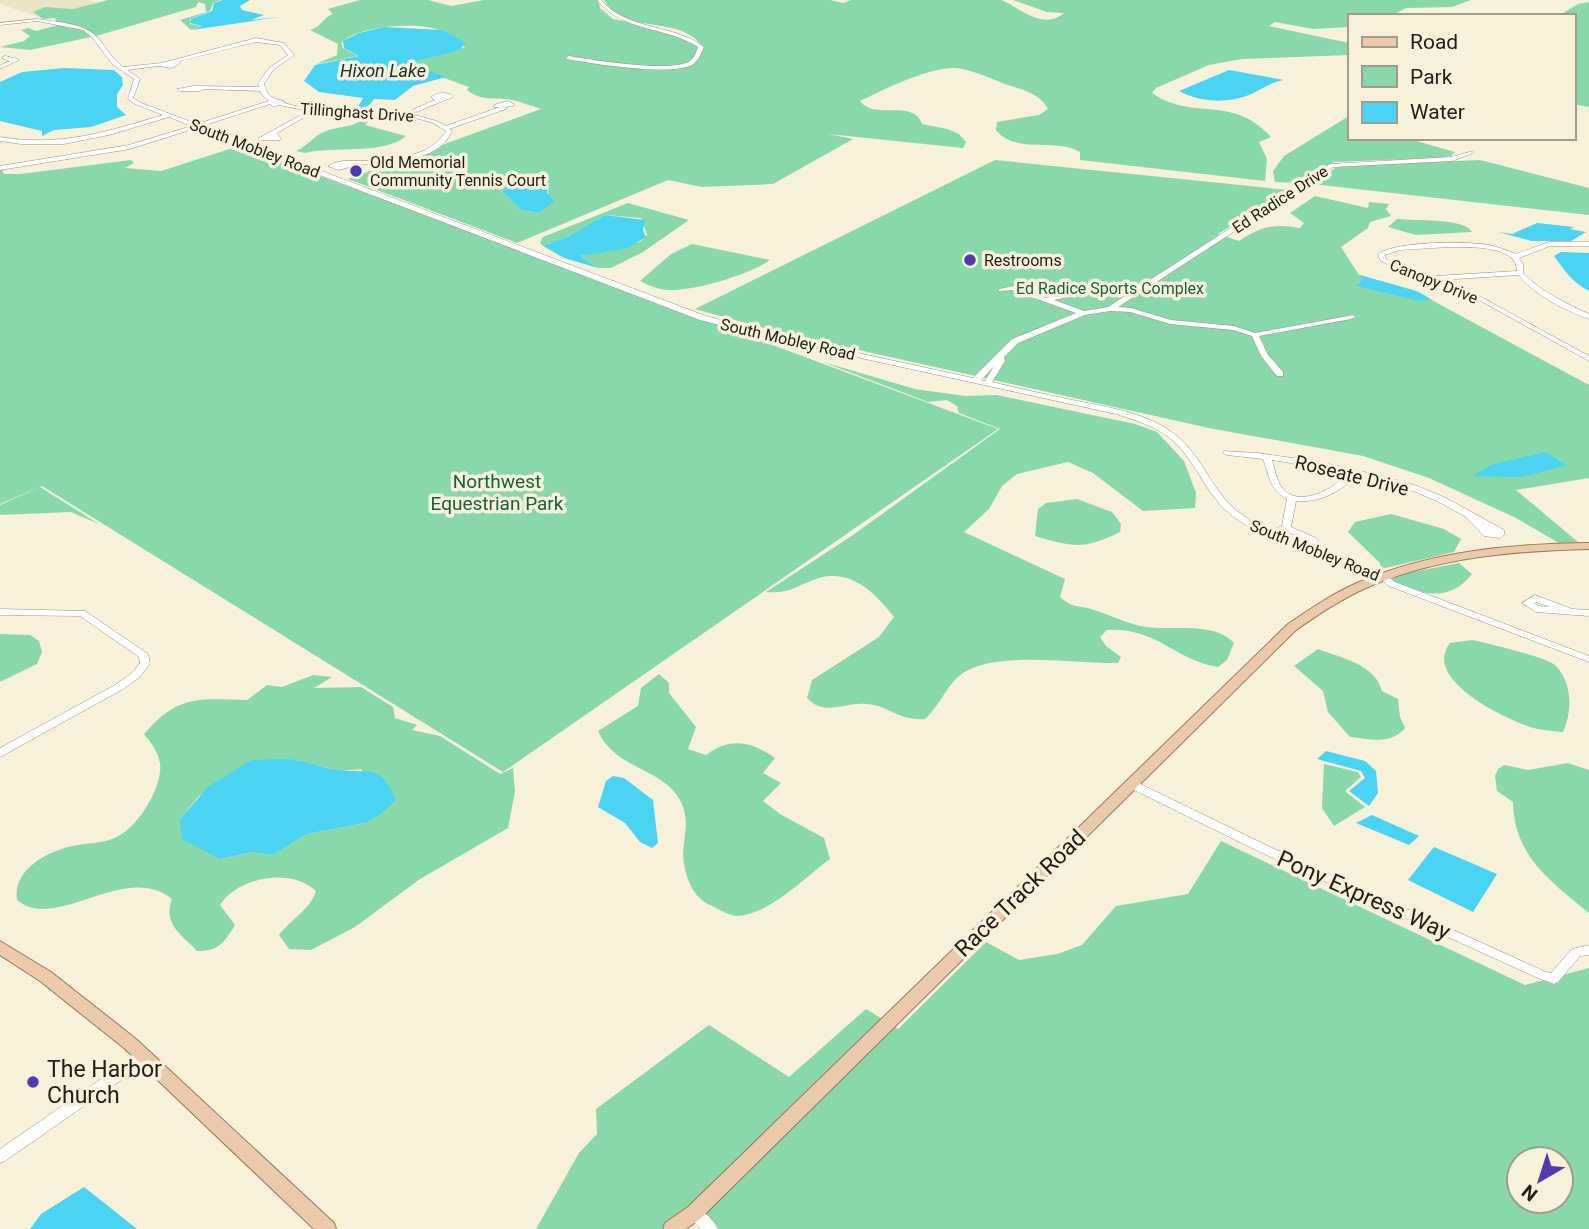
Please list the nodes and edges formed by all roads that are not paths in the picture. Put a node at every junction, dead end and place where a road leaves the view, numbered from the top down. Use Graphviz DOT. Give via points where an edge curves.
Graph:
graph roads {
  1 [pos="600,0"];
  2 [pos="0,24"];
  3 [pos="5,58"];
  4 [pos="569,58"];
  5 [pos="0,67"];
  6 [pos="121,69"];
  7 [pos="200,89"];
  8 [pos="261,89"];
  9 [pos="439,100"];
  10 [pos="276,103"];
  11 [pos="504,108"];
  12 [pos="312,111"];
  13 [pos="407,113"];
  14 [pos="170,115"];
  15 [pos="198,126"];
  16 [pos="446,128"];
  17 [pos="275,134"];
  18 [pos="0,139"];
  19 [pos="1471,152"];
  20 [pos="352,165"];
  21 [pos="0,168"];
  22 [pos="1589,244"];
  23 [pos="1515,257"];
  24 [pos="1520,273"];
  25 [pos="1506,274"];
  26 [pos="1436,278"];
  27 [pos="1449,283"];
  28 [pos="1001,290"];
  29 [pos="1070,295"];
  30 [pos="1049,299"];
  31 [pos="1068,307"];
  32 [pos="1110,309"];
  33 [pos="1083,313"];
  34 [pos="1351,317"];
  35 [pos="1589,317"];
  36 [pos="1064,320"];
  37 [pos="1255,335"];
  38 [pos="1584,354"];
  39 [pos="1000,357"];
  40 [pos="1589,359"];
  41 [pos="1280,374"];
  42 [pos="976,380"];
  43 [pos="988,383"];
  44 [pos="1227,453"];
  45 [pos="1266,457"];
  46 [pos="1353,472"];
  47 [pos="1292,498"];
  48 [pos="1472,517"];
  49 [pos="1286,528"];
  50 [pos="1270,534"];
  51 [pos="1308,548"];
  52 [pos="1584,550"];
  53 [pos="1382,576"];
  54 [pos="1569,611"];
  55 [pos="0,612"];
  56 [pos="1589,613"];
  57 [pos="1589,659"];
  58 [pos="0,752"];
  59 [pos="1132,784"];
  60 [pos="0,947"];
  61 [pos="1589,950"];
  62 [pos="145,1056"];
  63 [pos="0,1157"];
  64 [pos="694,1213"];
  65 [pos="327,1229"];
  66 [pos="672,1229"];
  67 [pos="711,1229"];
  1 -- 4 [label="street" via="615,19 678,33 701,47 696,60 669,68"];
  2 -- 6 [label="street, South Mobley Road" via="37,20 78,26 90,32"];
  3 -- 5 [label="street" via="16,61"];
  6 -- 8 [label="street" via="178,62 256,40 282,44 291,55 267,73"];
  6 -- 14 [label="street, South Mobley Road" via="137,79 132,100"];
  7 -- 8 [label="street"];
  8 -- 10 [label="street, Tillinghast Drive"];
  9 -- 13 [label="street"];
  10 -- 12 [label="street, Tillinghast Drive"];
  10 -- 15 [label="street"];
  11 -- 16 [label="street"];
  12 -- 13 [label="street, Tillinghast Drive"];
  12 -- 17 [label="street"];
  13 -- 16 [label="street, Tillinghast Drive" via="428,117"];
  14 -- 15 [label="street, South Mobley Road"];
  14 -- 18 [label="street" via="77,141 23,144"];
  15 -- 21 [label="street" via="114,150"];
  15 -- 42 [label="street, South Mobley Road" via="703,318"];
  16 -- 20 [label="street, Tillinghast Drive" via="447,137 431,148 396,160"];
  19 -- 32 [label="street, Ed Radice Drive" via="1458,158 1332,165"];
  22 -- 23 [label="street" via="1549,244"];
  23 -- 24 [label="street"];
  23 -- 26 [label="street, Canopy Drive" via="1471,246 1392,248 1381,254 1392,265"];
  24 -- 25 [label="street"];
  24 -- 35 [label="street" via="1543,293"];
  25 -- 26 [label="street"];
  25 -- 27 [label="street"];
  26 -- 27 [label="street, Canopy Drive"];
  27 -- 38 [label="street, Canopy Drive"];
  28 -- 30 [label="street" via="1013,288"];
  29 -- 30 [label="street"];
  30 -- 31 [label="street"];
  31 -- 33 [label="street"];
  31 -- 36 [label="street" via="1071,316"];
  32 -- 33 [label="street, Ed Radice Drive"];
  32 -- 37 [label="street, Ed Radice Drive"];
  33 -- 36 [label="street, Ed Radice Drive"];
  34 -- 37 [label="street"];
  36 -- 39 [label="street, Ed Radice Drive" via="1015,341"];
  37 -- 41 [label="street"];
  38 -- 40 [label="street, Canopy Drive"];
  39 -- 42 [label="street, Ed Radice Drive"];
  39 -- 43 [label="street"];
  42 -- 43 [label="street, South Mobley Road"];
  43 -- 50 [label="street, South Mobley Road" via="1147,421 1164,430 1188,452 1225,508"];
  44 -- 45 [label="street, Roseate Drive"];
  45 -- 46 [label="street, Roseate Drive"];
  45 -- 47 [label="street" via="1280,491"];
  46 -- 47 [label="street" via="1347,484 1331,491"];
  46 -- 48 [label="street, Roseate Drive" via="1411,489"];
  47 -- 49 [label="street"];
  49 -- 50 [label="street"];
  49 -- 51 [label="street" via="1313,540"];
  50 -- 51 [label="street, South Mobley Road"];
  51 -- 53 [label="street, South Mobley Road"];
  52 -- 53 [label="main road, Race Track Road" via="1458,560"];
  53 -- 57 [label="street, South Mobley Road" via="1392,584"];
  53 -- 59 [label="main road, Race Track Road" via="1330,600 1292,627"];
  54 -- 56 [label="street"];
  55 -- 58 [label="street" via="82,613 144,656 145,663 119,687"];
  59 -- 61 [label="street, Pony Express Way" via="1542,975 1554,979 1576,952"];
  59 -- 64 [label="main road, Race Track Road"];
  60 -- 62 [label="main road" via="47,974"];
  62 -- 63 [label="street"];
  62 -- 65 [label="main road"];
  64 -- 66 [label="main road, Race Track Road"];
  64 -- 67 [label="street"];
}
